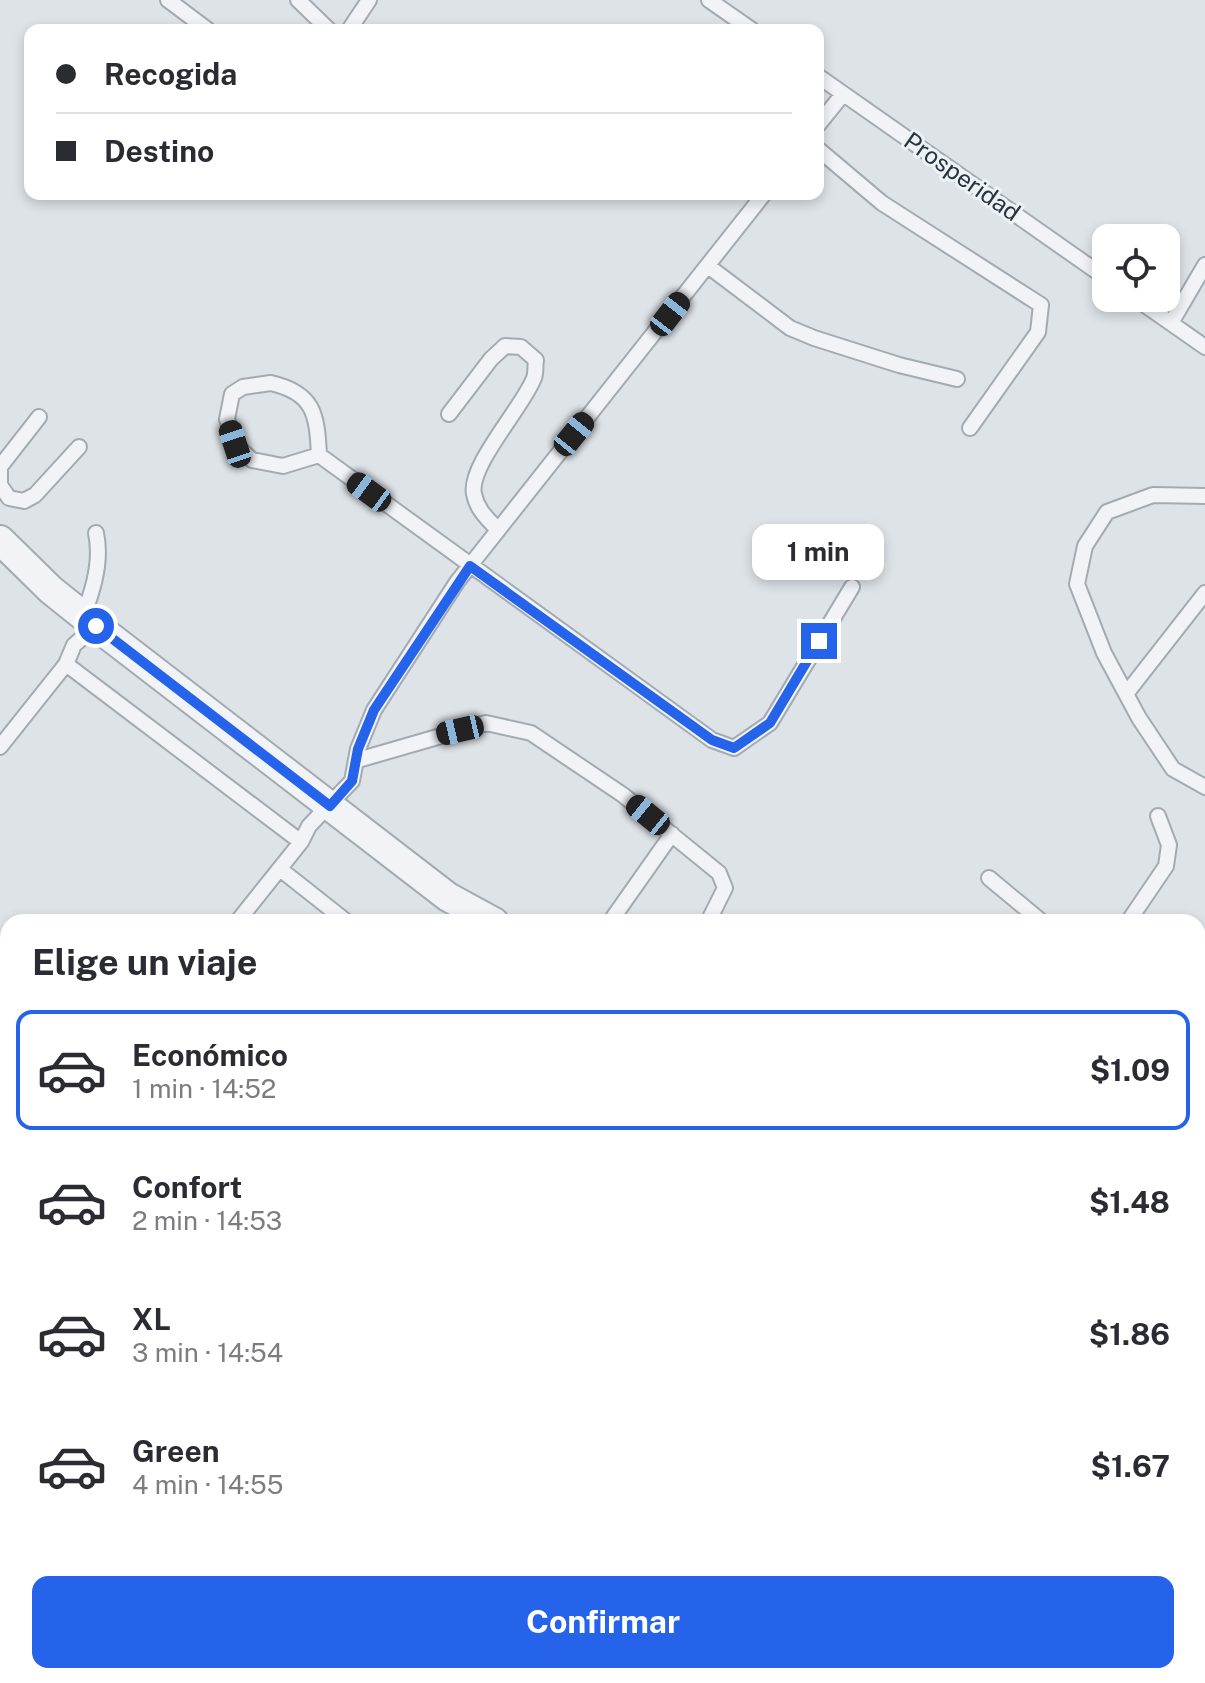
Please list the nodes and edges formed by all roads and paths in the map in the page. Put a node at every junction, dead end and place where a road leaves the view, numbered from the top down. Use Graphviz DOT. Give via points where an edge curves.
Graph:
graph roads {
  1 [pos="168,0"];
  2 [pos="298,0"];
  3 [pos="369,0"];
  4 [pos="709,0"];
  5 [pos="200,24"];
  6 [pos="323,24"];
  7 [pos="353,24"];
  8 [pos="743,24"];
  9 [pos="824,80"];
  10 [pos="843,94"];
  11 [pos="824,118"];
  12 [pos="824,154"];
  13 [pos="759,200"];
  14 [pos="1205,265"];
  15 [pos="708,266"];
  16 [pos="1092,268"];
  17 [pos="1155,312"];
  18 [pos="1171,323"];
  19 [pos="1205,347"];
  20 [pos="957,379"];
  21 [pos="449,414"];
  22 [pos="39,417"];
  23 [pos="970,428"];
  24 [pos="79,447"];
  25 [pos="319,455"];
  26 [pos="1205,496"];
  27 [pos="5,504"];
  28 [pos="498,530"];
  29 [pos="96,533"];
  30 [pos="0,540"];
  31 [pos="470,566"];
  32 [pos="852,587"];
  33 [pos="1205,593"];
  34 [pos="89,620"];
  35 [pos="66,664"];
  36 [pos="1126,694"];
  37 [pos="0,747"];
  38 [pos="358,760"];
  39 [pos="1205,787"];
  40 [pos="330,806"];
  41 [pos="1158,816"];
  42 [pos="672,834"];
  43 [pos="301,842"];
  44 [pos="280,869"];
  45 [pos="989,878"];
  46 [pos="243,914"];
  47 [pos="337,914"];
  48 [pos="479,914"];
  49 [pos="616,914"];
  50 [pos="712,914"];
  51 [pos="1032,914"];
  52 [pos="1133,914"];
  1 -- 5 [label="lane"];
  2 -- 6 [label="lane"];
  3 -- 7 [label="lane"];
  4 -- 8 [label="lane"];
  9 -- 10 [label="lane, Prosperidad"];
  10 -- 11 [label="lane"];
  10 -- 16 [label="lane, Prosperidad"];
  12 -- 23 [label="lane" via="882,203 1041,305 1038,332"];
  13 -- 15 [label="lane"];
  14 -- 18 [label="lane"];
  15 -- 20 [label="lane" via="790,328"];
  15 -- 28 [label="lane"];
  17 -- 18 [label="lane"];
  18 -- 19 [label="lane"];
  21 -- 28 [label="lane" via="505,346 521,347 536,360 527,392 477,473 473,491 479,509"];
  22 -- 27 [label="lane" via="0,467"];
  24 -- 27 [label="lane" via="35,495"];
  25 -- 25 [label="lane" via="309,404 294,388 271,383 232,394 227,419 235,444 252,460 283,466"];
  25 -- 31 [label="lane"];
  26 -- 36 [label="lane" via="1153,495 1107,512 1085,546 1077,584"];
  28 -- 31 [label="lane"];
  29 -- 34 [label="lane" via="99,546"];
  30 -- 34 [label="street"];
  31 -- 32 [label="lane" via="712,740 734,748 770,723"];
  31 -- 38 [label="lane" via="374,710"];
  33 -- 36 [label="lane"];
  34 -- 35 [label="lane"];
  34 -- 40 [label="street"];
  35 -- 37 [label="lane"];
  35 -- 43 [label="lane"];
  36 -- 39 [label="lane" via="1173,769"];
  38 -- 40 [label="lane" via="352,781"];
  38 -- 42 [label="lane" via="486,723 531,733"];
  40 -- 43 [label="lane"];
  40 -- 48 [label="street" via="448,897"];
  41 -- 52 [label="lane" via="1169,845 1166,866"];
  42 -- 49 [label="lane"];
  42 -- 50 [label="lane" via="723,879 725,888"];
  43 -- 44 [label="lane"];
  44 -- 46 [label="lane"];
  44 -- 47 [label="lane"];
  45 -- 51 [label="lane"];
}
